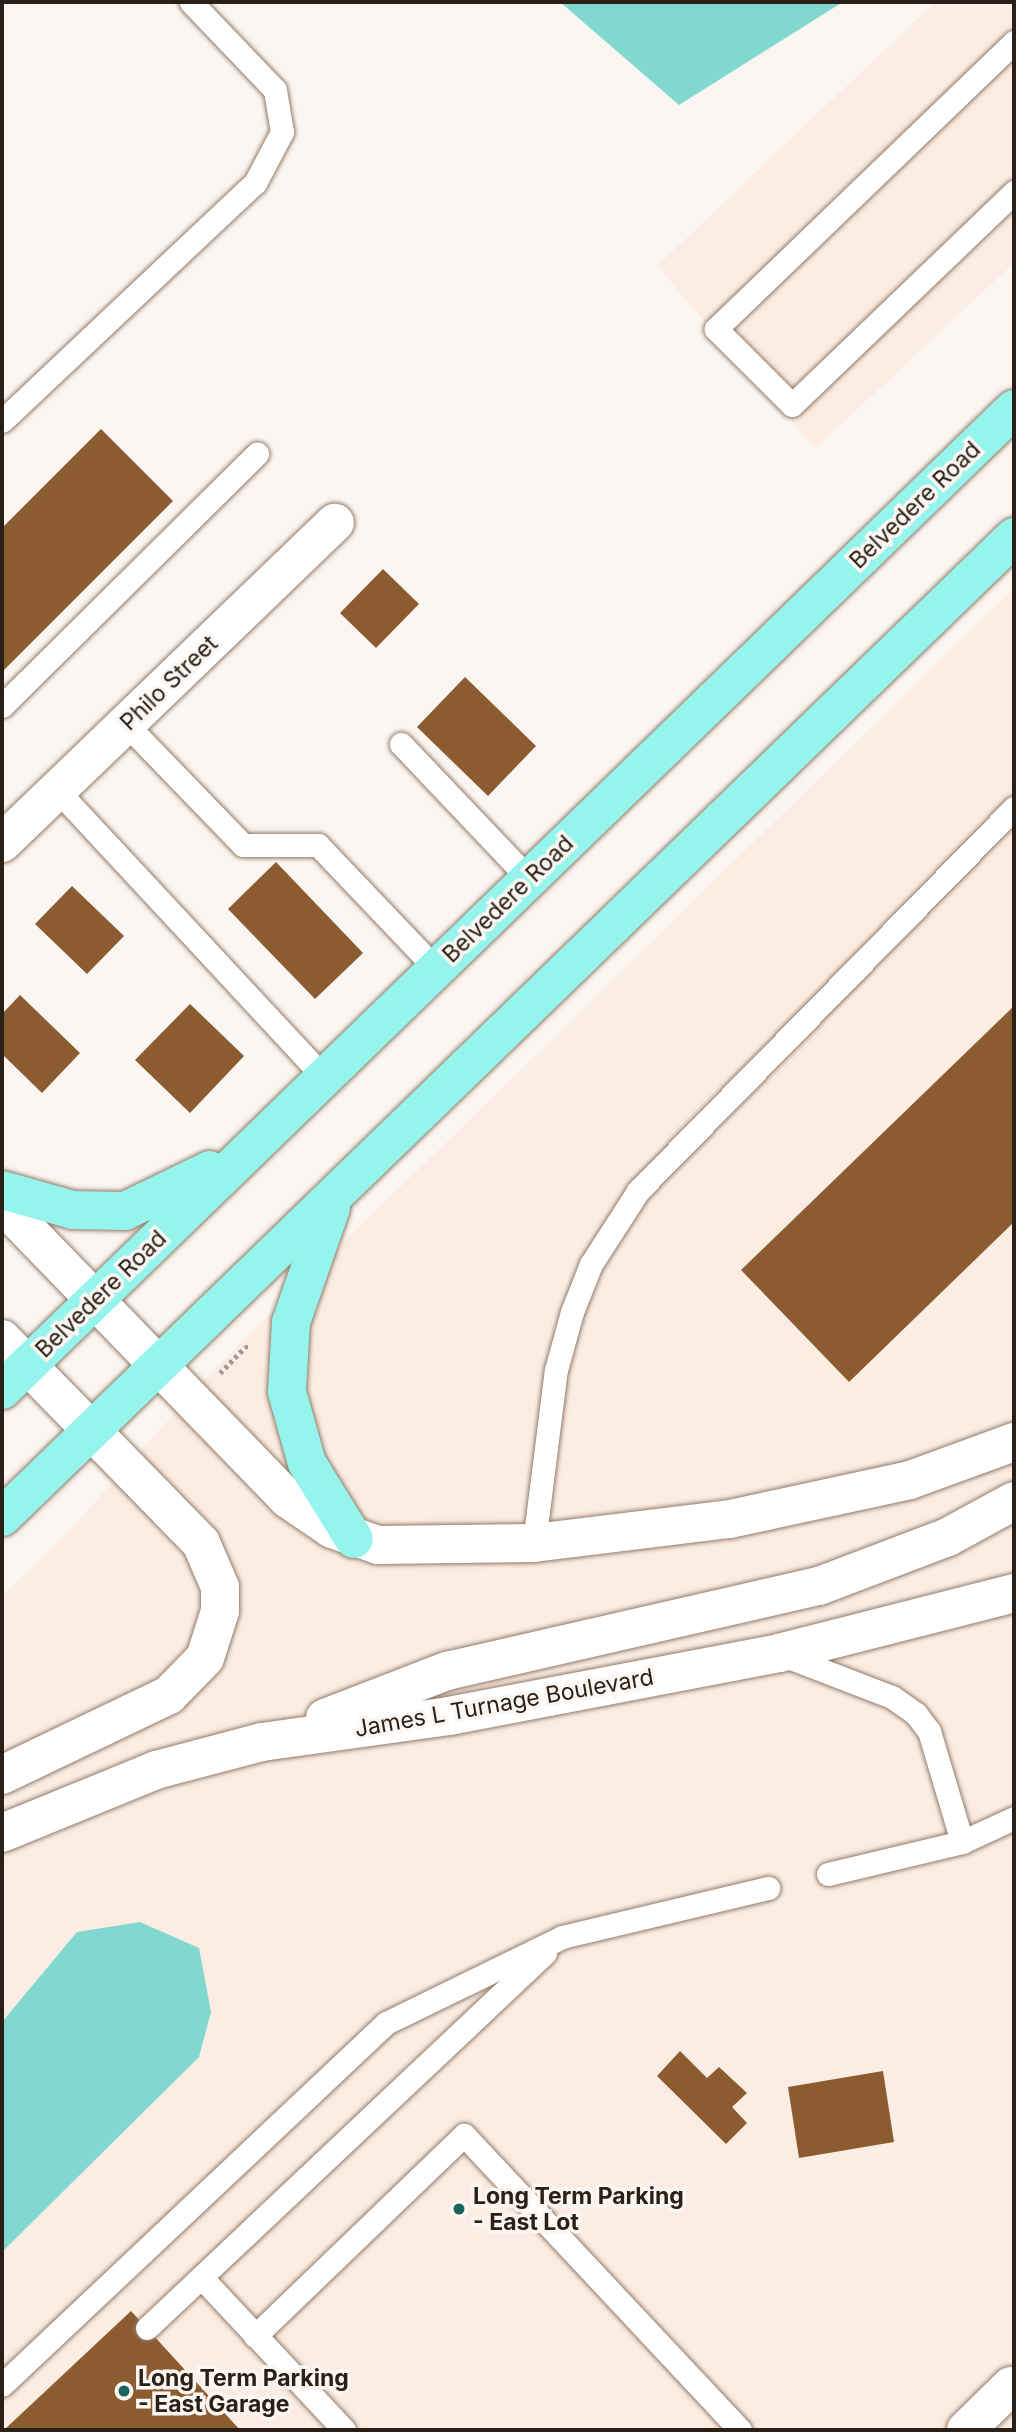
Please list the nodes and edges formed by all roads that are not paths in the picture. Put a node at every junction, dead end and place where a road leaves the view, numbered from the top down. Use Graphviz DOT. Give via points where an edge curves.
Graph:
graph roads {
  1 [pos="191,2"];
  2 [pos="1014,41"];
  3 [pos="1014,192"];
  4 [pos="1014,409"];
  5 [pos="2,421"];
  6 [pos="257,454"];
  7 [pos="335,523"];
  8 [pos="1014,537"];
  9 [pos="2,706"];
  10 [pos="125,724"];
  11 [pos="401,744"];
  12 [pos="57,790"];
  13 [pos="1014,808"];
  14 [pos="2,843"];
  15 [pos="529,879"];
  16 [pos="436,969"];
  17 [pos="325,1078"];
  18 [pos="261,1141"];
  19 [pos="2,1190"];
  20 [pos="338,1192"];
  21 [pos="2,1204"];
  22 [pos="95,1302"];
  23 [pos="10,1365"];
  24 [pos="157,1368"];
  25 [pos="93,1429"];
  26 [pos="1014,1442"];
  27 [pos="1014,1501"];
  28 [pos="2,1517"];
  29 [pos="354,1539"];
  30 [pos="534,1543"];
  31 [pos="1014,1593"];
  32 [pos="779,1653"];
  33 [pos="262,1742"];
  34 [pos="2,1774"];
  35 [pos="1014,1818"];
  36 [pos="2,1833"];
  37 [pos="962,1842"];
  38 [pos="828,1874"];
  39 [pos="768,1888"];
  40 [pos="562,1937"];
  41 [pos="202,2278"];
  42 [pos="147,2328"];
  43 [pos="256,2336"];
  44 [pos="1013,2384"];
  45 [pos="2,2385"];
  46 [pos="344,2430"];
  47 [pos="740,2430"];
  48 [pos="966,2430"];
  49 [pos="986,2430"];
  1 -- 5 [label="lane" via="275,90 282,132 255,183"];
  2 -- 3 [label="lane" via="716,329 792,405"];
  4 -- 15 [label="main road, Belvedere Road"];
  6 -- 9 [label="lane"];
  7 -- 10 [label="street, Philo Street"];
  8 -- 20 [label="main road"];
  10 -- 12 [label="street, Philo Street"];
  10 -- 16 [label="lane" via="243,845 318,845"];
  11 -- 15 [label="lane"];
  12 -- 14 [label="street, Philo Street"];
  12 -- 17 [label="lane"];
  13 -- 30 [label="lane" via="638,1191 591,1265 572,1312 556,1370"];
  15 -- 16 [label="main road, Belvedere Road"];
  16 -- 17 [label="main road, Belvedere Road"];
  17 -- 18 [label="main road, Belvedere Road"];
  18 -- 19 [label="main road" via="163,1197 125,1211 73,1210"];
  18 -- 22 [label="main road, Belvedere Road"];
  20 -- 24 [label="main road"];
  20 -- 29 [label="main road" via="302,1280 286,1373 307,1463"];
  21 -- 22 [label="street"];
  22 -- 23 [label="main road, Belvedere Road"];
  22 -- 24 [label="street"];
  23 -- 25 [label="street"];
  24 -- 25 [label="main road"];
  24 -- 29 [label="street" via="288,1499"];
  25 -- 28 [label="main road"];
  25 -- 34 [label="street" via="201,1543 220,1587 216,1637 189,1677 149,1708"];
  26 -- 30 [label="street" via="910,1480 800,1506"];
  27 -- 33 [label="street" via="948,1537 819,1586 447,1671"];
  29 -- 30 [label="street" via="415,1549"];
  31 -- 32 [label="street, James L Turnage Boulevard"];
  32 -- 33 [label="street, James L Turnage Boulevard" via="449,1716"];
  32 -- 37 [label="lane" via="892,1697 916,1714 929,1731"];
  33 -- 36 [label="street, James L Turnage Boulevard" via="156,1770"];
  35 -- 37 [label="lane"];
  37 -- 38 [label="lane"];
  39 -- 40 [label="lane"];
  40 -- 41 [label="lane"];
  40 -- 45 [label="lane" via="386,2023"];
  41 -- 42 [label="lane"];
  41 -- 43 [label="lane"];
  43 -- 46 [label="lane"];
  43 -- 47 [label="lane" via="464,2135"];
  44 -- 48 [label="street"];
  44 -- 49 [label="street"];
}
